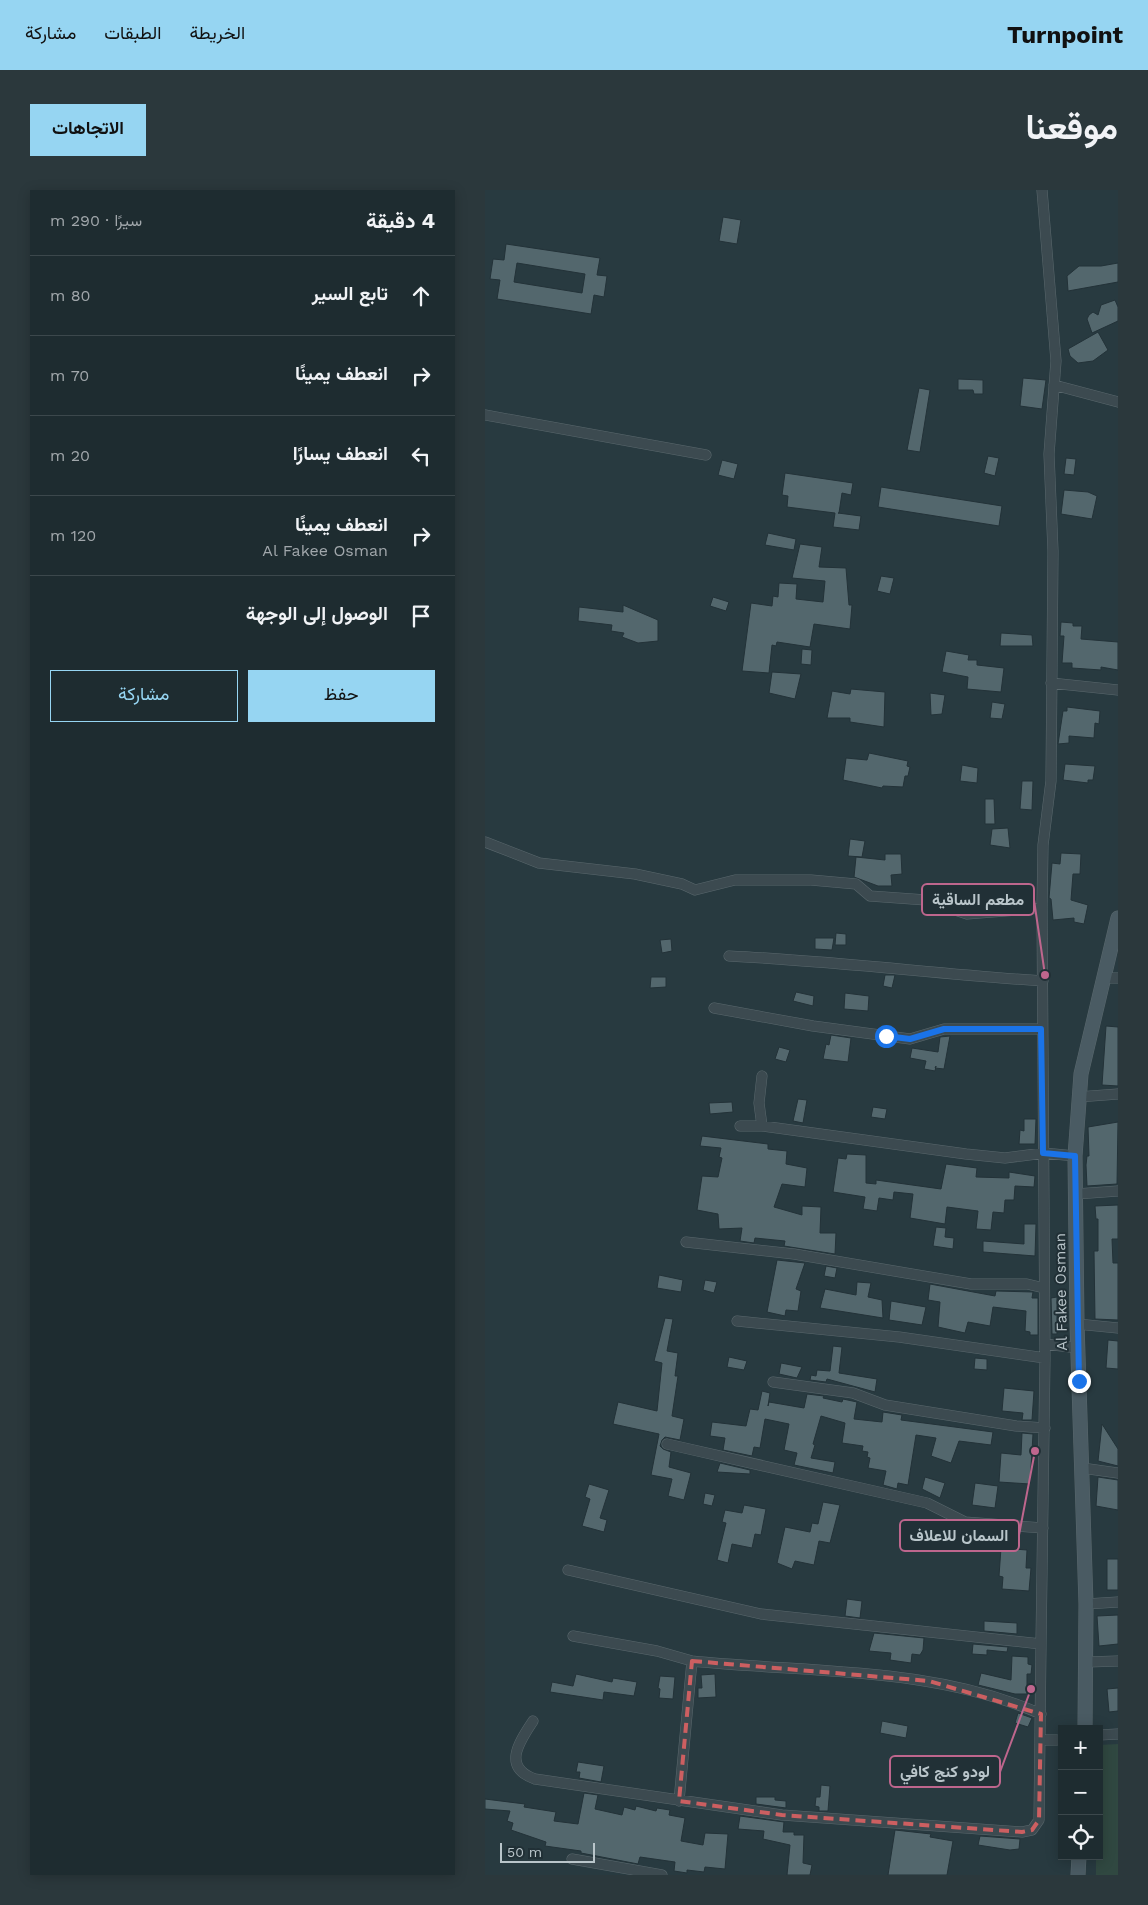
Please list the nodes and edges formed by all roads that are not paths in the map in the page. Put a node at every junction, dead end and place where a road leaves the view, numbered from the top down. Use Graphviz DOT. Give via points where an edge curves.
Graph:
graph roads {
  1 [pos="1042,190"];
  2 [pos="1054,385"];
  3 [pos="1118,402"];
  4 [pos="485,415"];
  5 [pos="706,455"];
  6 [pos="1051,683"];
  7 [pos="1118,690"];
  8 [pos="485,842"];
  9 [pos="1041,908"];
  10 [pos="1118,918"];
  11 [pos="729,956"];
  12 [pos="1103,978"];
  13 [pos="1118,978"];
  14 [pos="1043,981"];
  15 [pos="714,1008"];
  16 [pos="1041,1029"];
  17 [pos="763,1076"];
  18 [pos="1118,1094"];
  19 [pos="1078,1097"];
  20 [pos="740,1126"];
  21 [pos="762,1126"];
  22 [pos="1043,1153"];
  23 [pos="1075,1156"];
  24 [pos="1118,1191"];
  25 [pos="1076,1194"];
  26 [pos="685,1242"];
  27 [pos="1045,1288"];
  28 [pos="737,1321"];
  29 [pos="1077,1324"];
  30 [pos="1118,1328"];
  31 [pos="1045,1344"];
  32 [pos="1077,1348"];
  33 [pos="1045,1358"];
  34 [pos="773,1382"];
  35 [pos="1045,1428"];
  36 [pos="667,1444"];
  37 [pos="1081,1468"];
  38 [pos="1118,1473"];
  39 [pos="1043,1528"];
  40 [pos="568,1570"];
  41 [pos="1118,1602"];
  42 [pos="1086,1604"];
  43 [pos="573,1636"];
  44 [pos="1041,1644"];
  45 [pos="1118,1660"];
  46 [pos="692,1661"];
  47 [pos="1087,1662"];
  48 [pos="1041,1714"];
  49 [pos="533,1721"];
  50 [pos="1085,1725"];
  51 [pos="1118,1734"];
  52 [pos="1103,1735"];
  53 [pos="1041,1740"];
  54 [pos="1057,1740"];
  55 [pos="679,1801"];
  56 [pos="572,1859"];
  57 [pos="1079,1860"];
  58 [pos="661,1875"];
  59 [pos="1078,1875"];
  1 -- 2 [label="street" via="1055,328"];
  2 -- 3 [label="street"];
  2 -- 6 [label="street" via="1049,454 1053,542"];
  4 -- 5 [label="street"];
  6 -- 7 [label="street"];
  6 -- 9 [label="street" via="1051,782 1043,845"];
  8 -- 9 [label="street" via="539,862 635,874 695,890 735,880 811,880 856,884 870,896 926,900 971,914"];
  9 -- 14 [label="street"];
  10 -- 12 [label="street, Al Fakee Osman"];
  11 -- 14 [label="street" via="811,960"];
  12 -- 13 [label="street"];
  12 -- 19 [label="street, Al Fakee Osman" via="1088,1036"];
  14 -- 16 [label="street"];
  15 -- 16 [label="street" via="910,1039 944,1029"];
  16 -- 22 [label="street"];
  17 -- 21 [label="street" via="759,1103"];
  18 -- 19 [label="street"];
  19 -- 23 [label="street, Al Fakee Osman"];
  20 -- 21 [label="street"];
  21 -- 22 [label="street" via="1005,1158"];
  22 -- 23 [label="street"];
  22 -- 27 [label="street"];
  23 -- 25 [label="street, Al Fakee Osman"];
  24 -- 25 [label="street"];
  25 -- 29 [label="street, Al Fakee Osman"];
  26 -- 27 [label="street" via="794,1254 971,1284 1027,1284"];
  27 -- 31 [label="street"];
  28 -- 33 [label="street"];
  29 -- 30 [label="street"];
  29 -- 32 [label="street, Al Fakee Osman"];
  31 -- 32 [label="street"];
  31 -- 33 [label="street"];
  32 -- 37 [label="street, Al Fakee Osman"];
  33 -- 35 [label="street"];
  34 -- 35 [label="street" via="853,1394 894,1407"];
  35 -- 39 [label="street"];
  36 -- 39 [label="street" via="927,1503 965,1522"];
  37 -- 38 [label="street"];
  37 -- 42 [label="street, Al Fakee Osman"];
  39 -- 44 [label="street"];
  40 -- 44 [label="street" via="761,1614"];
  41 -- 42 [label="street"];
  42 -- 47 [label="street, Al Fakee Osman"];
  43 -- 46 [label="street" via="657,1651"];
  44 -- 48 [label="street"];
  45 -- 47 [label="street"];
  46 -- 48 [label="street" via="929,1681 991,1696"];
  46 -- 55 [label="street"];
  47 -- 50 [label="street, Al Fakee Osman"];
  48 -- 53 [label="street"];
  49 -- 55 [label="street" via="517,1746 517,1765 526,1776"];
  51 -- 52 [label="street"];
  53 -- 54 [label="street"];
  53 -- 55 [label="street" via="1039,1820 1032,1830 1023,1832 782,1815"];
  56 -- 58 [label="street"];
  57 -- 59 [label="street"];
}
